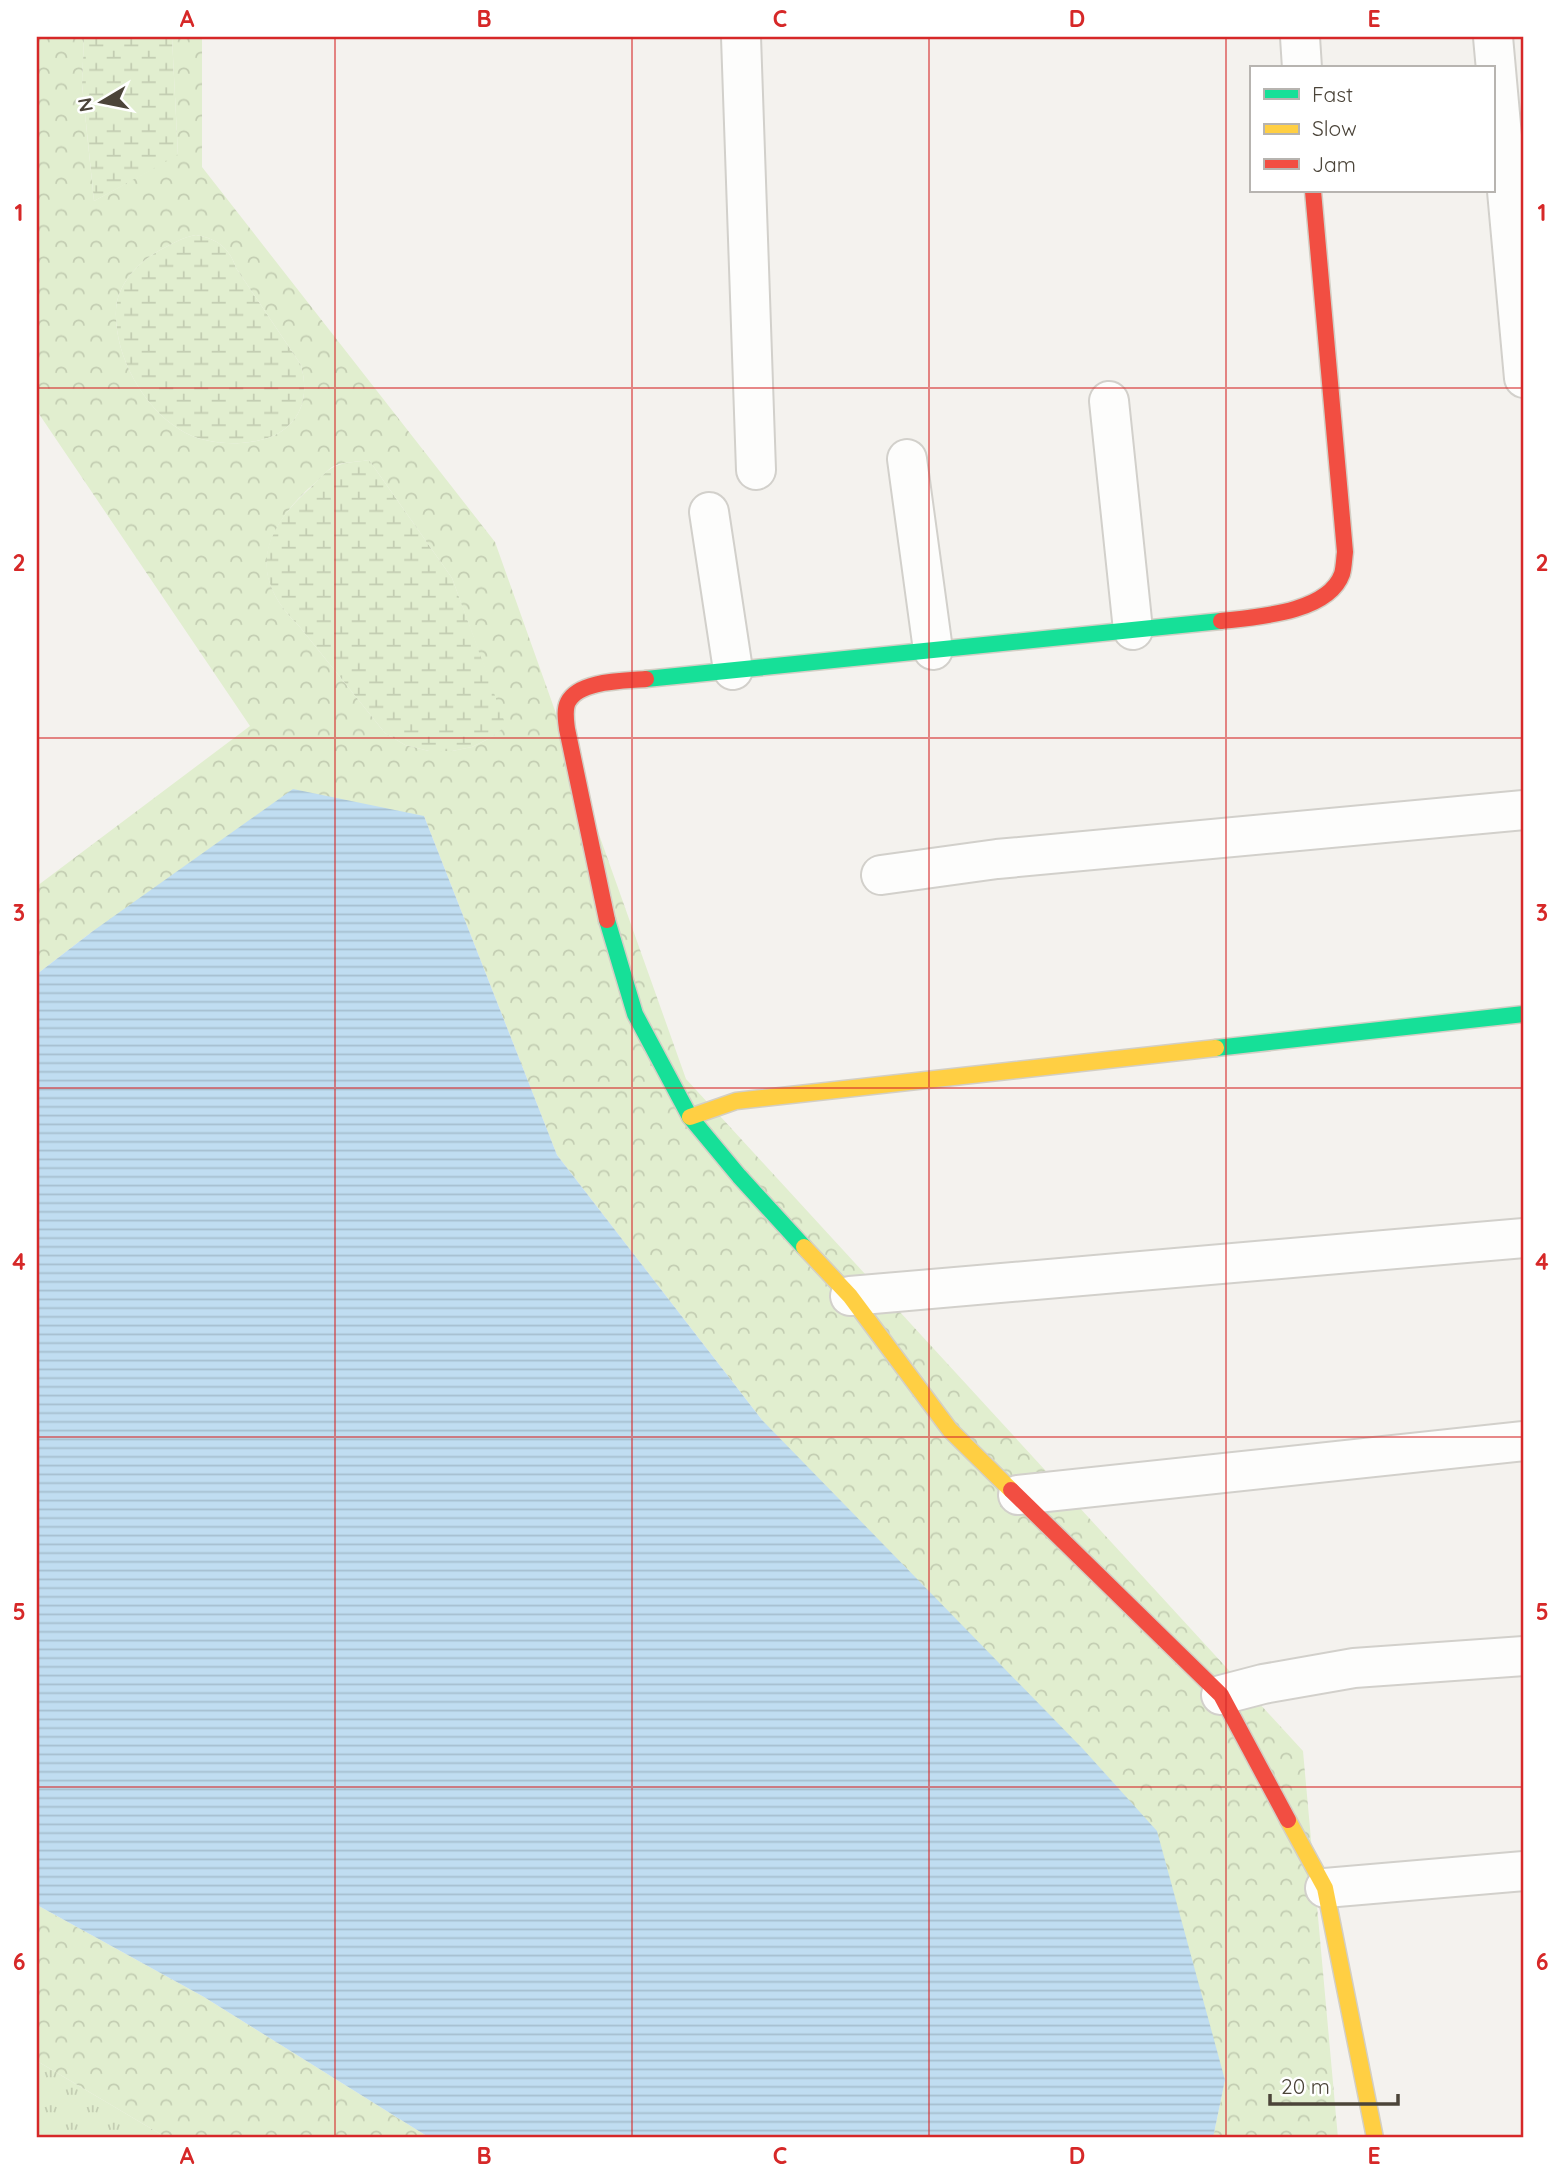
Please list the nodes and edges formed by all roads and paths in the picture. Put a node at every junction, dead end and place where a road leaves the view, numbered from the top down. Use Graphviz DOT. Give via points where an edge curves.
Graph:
graph roads {
  1 [pos="741,37"];
  2 [pos="1300,37"];
  3 [pos="1493,37"];
  4 [pos="1302,66"];
  5 [pos="1313,192"];
  6 [pos="1524,378"];
  7 [pos="1109,401"];
  8 [pos="907,459"];
  9 [pos="756,470"];
  10 [pos="709,512"];
  11 [pos="1133,630"];
  12 [pos="933,650"];
  13 [pos="733,670"];
  14 [pos="1524,810"];
  15 [pos="881,876"];
  16 [pos="1524,1014"];
  17 [pos="690,1117"];
  18 [pos="1524,1238"];
  19 [pos="850,1296"];
  20 [pos="1524,1441"];
  21 [pos="1018,1495"];
  22 [pos="1524,1656"];
  23 [pos="1221,1695"];
  24 [pos="1524,1871"];
  25 [pos="1325,1888"];
  26 [pos="1375,2138"];
  1 -- 9 [label="street"];
  2 -- 4 [label="street"];
  3 -- 6 [label="street"];
  5 -- 11 [label="street" via="1345,552 1341,577 1301,609"];
  7 -- 11 [label="street"];
  8 -- 12 [label="street"];
  10 -- 13 [label="street"];
  11 -- 12 [label="street"];
  12 -- 13 [label="street"];
  13 -- 17 [label="street" via="597,684 575,692 564,708 604,912 635,1014"];
  14 -- 15 [label="street" via="997,859"];
  16 -- 17 [label="street" via="736,1101"];
  17 -- 19 [label="street"];
  18 -- 19 [label="street"];
  19 -- 21 [label="street" via="950,1430"];
  20 -- 21 [label="street"];
  21 -- 23 [label="street"];
  22 -- 23 [label="street" via="1354,1668"];
  23 -- 25 [label="street"];
  24 -- 25 [label="street"];
  25 -- 26 [label="street"];
}
